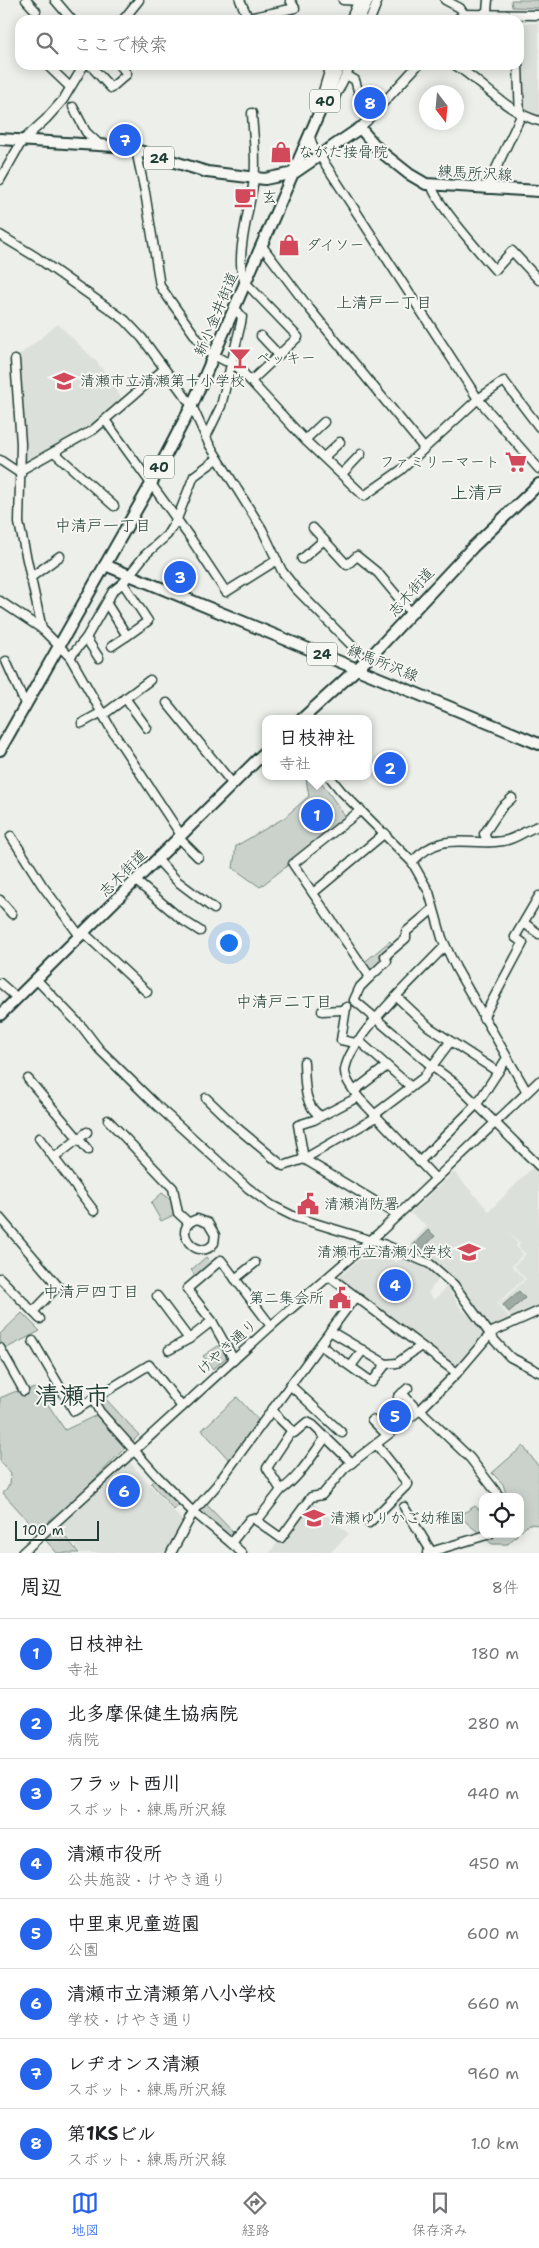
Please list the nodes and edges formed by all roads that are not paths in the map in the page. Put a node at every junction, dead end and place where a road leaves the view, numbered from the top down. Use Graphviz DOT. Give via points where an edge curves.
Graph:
graph roads {
  1 [pos="26,0"];
  2 [pos="55,0"];
  3 [pos="139,0"];
  4 [pos="240,0"];
  5 [pos="290,0"];
  6 [pos="343,0"];
  7 [pos="362,0"];
  8 [pos="378,0"];
  9 [pos="445,0"];
  10 [pos="488,3"];
  11 [pos="36,11"];
  12 [pos="464,14"];
  13 [pos="481,14"];
  14 [pos="494,14"];
  15 [pos="68,15"];
  16 [pos="127,15"];
  17 [pos="247,15"];
  18 [pos="266,15"];
  19 [pos="353,15"];
  20 [pos="360,15"];
  21 [pos="372,15"];
  22 [pos="501,15"];
  23 [pos="539,15"];
  24 [pos="524,16"];
  25 [pos="52,70"];
  26 [pos="81,70"];
  27 [pos="95,70"];
  28 [pos="124,70"];
  29 [pos="329,70"];
  30 [pos="338,70"];
  31 [pos="348,70"];
  32 [pos="413,70"];
  33 [pos="462,70"];
  34 [pos="518,70"];
  35 [pos="346,75"];
  36 [pos="70,87"];
  37 [pos="323,106"];
  38 [pos="73,107"];
  39 [pos="252,113"];
  40 [pos="520,114"];
  41 [pos="318,117"];
  42 [pos="539,121"];
  43 [pos="364,124"];
  44 [pos="310,137"];
  45 [pos="0,139"];
  46 [pos="22,141"];
  47 [pos="100,145"];
  48 [pos="136,150"];
  49 [pos="329,150"];
  50 [pos="320,156"];
  51 [pos="294,173"];
  52 [pos="254,178"];
  53 [pos="0,180"];
  54 [pos="432,186"];
  55 [pos="488,189"];
  56 [pos="539,190"];
  57 [pos="0,236"];
  58 [pos="262,246"];
  59 [pos="539,280"];
  60 [pos="245,282"];
  61 [pos="235,308"];
  62 [pos="261,336"];
  63 [pos="278,354"];
  64 [pos="215,356"];
  65 [pos="15,360"];
  66 [pos="233,362"];
  67 [pos="164,369"];
  68 [pos="251,381"];
  69 [pos="478,399"];
  70 [pos="192,406"];
  71 [pos="105,420"];
  72 [pos="324,422"];
  73 [pos="539,427"];
  74 [pos="206,437"];
  75 [pos="305,440"];
  76 [pos="340,442"];
  77 [pos="424,448"];
  78 [pos="54,452"];
  79 [pos="361,454"];
  80 [pos="324,457"];
  81 [pos="217,459"];
  82 [pos="0,460"];
  83 [pos="539,469"];
  84 [pos="21,472"];
  85 [pos="342,474"];
  86 [pos="151,484"];
  87 [pos="539,484"];
  88 [pos="114,506"];
  89 [pos="177,519"];
  90 [pos="313,528"];
  91 [pos="324,540"];
  92 [pos="60,556"];
  93 [pos="302,559"];
  94 [pos="277,560"];
  95 [pos="105,566"];
  96 [pos="30,578"];
  97 [pos="126,579"];
  98 [pos="0,600"];
  99 [pos="106,604"];
  100 [pos="412,614"];
  101 [pos="42,629"];
  102 [pos="127,636"];
  103 [pos="86,638"];
  104 [pos="60,645"];
  105 [pos="112,646"];
  106 [pos="70,657"];
  107 [pos="100,658"];
  108 [pos="366,660"];
  109 [pos="6,661"];
  110 [pos="358,668"];
  111 [pos="150,680"];
  112 [pos="125,698"];
  113 [pos="167,703"];
  114 [pos="26,706"];
  115 [pos="103,713"];
  116 [pos="306,715"];
  117 [pos="82,722"];
  118 [pos="147,728"];
  119 [pos="2,742"];
  120 [pos="539,744"];
  121 [pos="262,755"];
  122 [pos="334,780"];
  123 [pos="232,783"];
  124 [pos="512,798"];
  125 [pos="361,810"];
  126 [pos="539,826"];
  127 [pos="385,833"];
  128 [pos="11,836"];
  129 [pos="180,836"];
  130 [pos="488,842"];
  131 [pos="198,856"];
  132 [pos="158,859"];
  133 [pos="412,862"];
  134 [pos="136,881"];
  135 [pos="313,893"];
  136 [pos="539,896"];
  137 [pos="0,900"];
  138 [pos="433,909"];
  139 [pos="214,910"];
  140 [pos="12,914"];
  141 [pos="524,923"];
  142 [pos="200,931"];
  143 [pos="82,934"];
  144 [pos="539,934"];
  145 [pos="445,946"];
  146 [pos="370,977"];
  147 [pos="36,980"];
  148 [pos="0,982"];
  149 [pos="147,992"];
  150 [pos="397,997"];
  151 [pos="18,998"];
  152 [pos="354,1000"];
  153 [pos="346,1008"];
  154 [pos="322,1011"];
  155 [pos="0,1014"];
  156 [pos="377,1018"];
  157 [pos="484,1018"];
  158 [pos="356,1042"];
  159 [pos="450,1042"];
  160 [pos="507,1058"];
  161 [pos="304,1062"];
  162 [pos="387,1066"];
  163 [pos="433,1067"];
  164 [pos="498,1072"];
  165 [pos="28,1079"];
  166 [pos="539,1081"];
  167 [pos="411,1087"];
  168 [pos="527,1092"];
  169 [pos="356,1094"];
  170 [pos="206,1098"];
  171 [pos="477,1104"];
  172 [pos="322,1116"];
  173 [pos="375,1116"];
  174 [pos="108,1120"];
  175 [pos="496,1122"];
  176 [pos="86,1132"];
  177 [pos="39,1138"];
  178 [pos="79,1139"];
  179 [pos="88,1150"];
  180 [pos="54,1158"];
  181 [pos="304,1159"];
  182 [pos="419,1162"];
  183 [pos="539,1166"];
  184 [pos="436,1179"];
  185 [pos="94,1211"];
  186 [pos="398,1215"];
  187 [pos="0,1218"];
  188 [pos="188,1223"];
  189 [pos="370,1240"];
  190 [pos="211,1246"];
  191 [pos="221,1260"];
  192 [pos="255,1262"];
  193 [pos="330,1277"];
  194 [pos="0,1278"];
  195 [pos="236,1279"];
  196 [pos="157,1296"];
  197 [pos="356,1296"];
  198 [pos="33,1312"];
  199 [pos="539,1312"];
  200 [pos="40,1319"];
  201 [pos="212,1321"];
  202 [pos="271,1326"];
  203 [pos="330,1330"];
  204 [pos="490,1334"];
  205 [pos="189,1339"];
  206 [pos="33,1341"];
  207 [pos="320,1345"];
  208 [pos="421,1346"];
  209 [pos="0,1348"];
  210 [pos="169,1350"];
  211 [pos="363,1350"];
  212 [pos="234,1360"];
  213 [pos="386,1364"];
  214 [pos="351,1366"];
  215 [pos="539,1372"];
  216 [pos="457,1373"];
  217 [pos="290,1385"];
  218 [pos="24,1391"];
  219 [pos="403,1393"];
  220 [pos="93,1400"];
  221 [pos="182,1407"];
  222 [pos="271,1410"];
  223 [pos="419,1411"];
  224 [pos="372,1420"];
  225 [pos="292,1430"];
  226 [pos="342,1433"];
  227 [pos="387,1435"];
  228 [pos="326,1437"];
  229 [pos="376,1444"];
  230 [pos="134,1450"];
  231 [pos="352,1463"];
  232 [pos="280,1490"];
  233 [pos="497,1493"];
  234 [pos="404,1507"];
  235 [pos="194,1511"];
  236 [pos="258,1521"];
  237 [pos="369,1522"];
  238 [pos="479,1537"];
  239 [pos="231,1543"];
  240 [pos="172,1552"];
  241 [pos="429,1552"];
  242 [pos="22,1553"];
  243 [pos="242,1553"];
  1 -- 11 [label="street"];
  2 -- 15 [label="street"];
  3 -- 16 [label="street"];
  4 -- 17 [label="street"];
  5 -- 18 [label="street" via="295,8"];
  6 -- 7 [label="street"];
  7 -- 19 [label="street"];
  7 -- 20 [label="main road"];
  8 -- 21 [label="street"];
  9 -- 12 [label="street"];
  10 -- 13 [label="street" via="486,12"];
  10 -- 14 [label="street"];
  12 -- 13 [label="street"];
  13 -- 14 [label="street"];
  14 -- 22 [label="street"];
  23 -- 24 [label="street"];
  25 -- 36 [label="street"];
  26 -- 36 [label="street"];
  27 -- 28 [label="street" via="111,88 128,74"];
  29 -- 41 [label="street"];
  30 -- 37 [label="main road, 新小金井街道 / 40"];
  31 -- 35 [label="street"];
  32 -- 43 [label="street"];
  33 -- 40 [label="street"];
  34 -- 40 [label="street"];
  35 -- 37 [label="street" via="334,99"];
  35 -- 43 [label="street" via="355,80"];
  36 -- 46 [label="street" via="63,100"];
  37 -- 41 [label="main road, 新小金井街道 / 40"];
  38 -- 47 [label="street" via="86,132"];
  39 -- 52 [label="street"];
  40 -- 42 [label="street"];
  40 -- 55 [label="street"];
  41 -- 44 [label="main road, 新小金井街道 / 40"];
  43 -- 49 [label="main road, 24"];
  43 -- 54 [label="main road, 練馬所沢線" via="380,151 418,181"];
  44 -- 49 [label="street" via="314,150"];
  44 -- 51 [label="main road, 新小金井街道 / 40"];
  45 -- 46 [label="main road, 24"];
  46 -- 47 [label="main road, 24"];
  46 -- 53 [label="street"];
  47 -- 48 [label="main road, 24"];
  48 -- 52 [label="main road, 24" via="207,172"];
  48 -- 64 [label="street" via="160,286 206,352"];
  49 -- 50 [label="main road, 24"];
  50 -- 51 [label="main road, 24"];
  50 -- 69 [label="street"];
  51 -- 52 [label="main road, 24"];
  51 -- 58 [label="main road, 新小金井街道 / 40"];
  52 -- 60 [label="street" via="243,240 241,275"];
  54 -- 55 [label="main road, 練馬所沢線"];
  54 -- 59 [label="street" via="495,270 512,251"];
  55 -- 56 [label="main road, 練馬所沢線"];
  57 -- 67 [label="street" via="36,257 125,320"];
  58 -- 60 [label="main road, 新小金井街道 / 40"];
  58 -- 77 [label="street"];
  60 -- 61 [label="main road, 新小金井街道 / 40"];
  60 -- 63 [label="street" via="298,337"];
  61 -- 64 [label="main road, 新小金井街道 / 40"];
  61 -- 66 [label="street" via="242,317"];
  62 -- 63 [label="street"];
  63 -- 68 [label="street"];
  64 -- 66 [label="street"];
  64 -- 70 [label="main road, 新小金井街道 / 40"];
  65 -- 84 [label="street"];
  66 -- 68 [label="street"];
  66 -- 74 [label="street" via="221,406"];
  67 -- 70 [label="street"];
  67 -- 71 [label="street"];
  68 -- 75 [label="street"];
  69 -- 73 [label="street" via="504,381"];
  69 -- 77 [label="street"];
  69 -- 83 [label="street"];
  70 -- 74 [label="street"];
  70 -- 86 [label="main road, 新小金井街道 / 40"];
  71 -- 78 [label="street"];
  71 -- 86 [label="street"];
  72 -- 75 [label="street"];
  74 -- 81 [label="street"];
  75 -- 80 [label="street"];
  76 -- 80 [label="street"];
  77 -- 85 [label="street" via="401,470 364,496"];
  78 -- 84 [label="street"];
  78 -- 88 [label="street"];
  79 -- 85 [label="street"];
  80 -- 85 [label="street"];
  81 -- 89 [label="street" via="194,476"];
  81 -- 94 [label="street" via="262,529"];
  82 -- 84 [label="street"];
  84 -- 96 [label="street" via="19,522"];
  86 -- 89 [label="street"];
  86 -- 95 [label="main road, 新小金井街道 / 40"];
  87 -- 100 [label="main road, 志木街道" via="473,547"];
  89 -- 94 [label="street" via="226,592"];
  89 -- 97 [label="street" via="167,535"];
  90 -- 91 [label="street"];
  91 -- 93 [label="street"];
  91 -- 100 [label="street" via="347,565 357,556 378,573"];
  92 -- 96 [label="street"];
  94 -- 108 [label="street" via="296,589"];
  95 -- 97 [label="main road, 練馬所沢線 / 24"];
  95 -- 104 [label="main road, 新小金井街道 / 40"];
  96 -- 101 [label="street"];
  97 -- 99 [label="street" via="113,590"];
  97 -- 102 [label="street" via="148,621"];
  97 -- 110 [label="main road, 練馬所沢線 / 24"];
  98 -- 101 [label="street"];
  99 -- 102 [label="street"];
  99 -- 103 [label="street"];
  100 -- 108 [label="main road, 志木街道"];
  101 -- 104 [label="street"];
  102 -- 105 [label="street"];
  103 -- 106 [label="street"];
  103 -- 107 [label="street"];
  104 -- 106 [label="street"];
  104 -- 114 [label="main road, 新小金井街道 / 40"];
  106 -- 115 [label="street"];
  108 -- 110 [label="main road, 志木街道"];
  109 -- 114 [label="street"];
  110 -- 116 [label="main road, 志木街道"];
  110 -- 120 [label="main road, 練馬所沢線 / 24"];
  111 -- 112 [label="street"];
  112 -- 115 [label="street"];
  112 -- 118 [label="street"];
  113 -- 123 [label="street"];
  114 -- 119 [label="main road, 新小金井街道 / 40"];
  115 -- 117 [label="street"];
  115 -- 129 [label="street"];
  121 -- 123 [label="main road, 志木街道"];
  122 -- 125 [label="street"];
  123 -- 129 [label="main road, 志木街道"];
  124 -- 130 [label="street" via="484,834"];
  125 -- 127 [label="street"];
  125 -- 135 [label="street" via="293,864"];
  126 -- 130 [label="street" via="513,839"];
  127 -- 133 [label="street"];
  127 -- 135 [label="street"];
  128 -- 143 [label="street" via="42,886"];
  129 -- 131 [label="street"];
  129 -- 132 [label="main road, 志木街道"];
  130 -- 133 [label="street" via="458,840 434,845 424,849"];
  132 -- 134 [label="main road, 志木街道"];
  132 -- 139 [label="street" via="177,881"];
  133 -- 138 [label="street" via="429,892"];
  134 -- 142 [label="street"];
  134 -- 143 [label="main road, 志木街道"];
  135 -- 146 [label="street"];
  136 -- 141 [label="street"];
  137 -- 140 [label="street"];
  138 -- 145 [label="street"];
  138 -- 146 [label="street" via="406,932 406,938 385,956 387,960"];
  141 -- 144 [label="street"];
  141 -- 157 [label="street" via="515,937 523,943"];
  143 -- 147 [label="main road, 志木街道"];
  143 -- 149 [label="street"];
  145 -- 150 [label="street"];
  145 -- 157 [label="street"];
  146 -- 152 [label="street"];
  147 -- 151 [label="main road, 志木街道"];
  147 -- 189 [label="street" via="154,1103 248,1188 270,1205 295,1217"];
  148 -- 151 [label="street"];
  150 -- 156 [label="street"];
  150 -- 159 [label="street"];
  151 -- 155 [label="main road, 志木街道"];
  152 -- 153 [label="street"];
  152 -- 156 [label="street"];
  153 -- 154 [label="street"];
  153 -- 158 [label="street" via="341,1040"];
  156 -- 158 [label="street"];
  156 -- 163 [label="street"];
  157 -- 160 [label="street"];
  158 -- 162 [label="street"];
  158 -- 169 [label="street" via="345,1070 348,1083"];
  159 -- 163 [label="street"];
  159 -- 164 [label="street"];
  160 -- 164 [label="street"];
  160 -- 168 [label="street"];
  161 -- 172 [label="street" via="306,1096 317,1114"];
  162 -- 167 [label="street"];
  162 -- 169 [label="street"];
  163 -- 167 [label="street"];
  163 -- 171 [label="street"];
  164 -- 171 [label="street"];
  165 -- 178 [label="street"];
  166 -- 168 [label="street, けやき通り"];
  167 -- 173 [label="street"];
  168 -- 175 [label="street, けやき通り"];
  169 -- 172 [label="street"];
  169 -- 173 [label="street"];
  170 -- 181 [label="street" via="283,1166"];
  171 -- 175 [label="street"];
  171 -- 182 [label="street"];
  172 -- 181 [label="street" via="298,1125"];
  173 -- 181 [label="street"];
  173 -- 182 [label="street"];
  174 -- 188 [label="street" via="173,1188 178,1213"];
  175 -- 183 [label="street"];
  175 -- 184 [label="street, けやき通り"];
  176 -- 178 [label="street"];
  177 -- 180 [label="street"];
  178 -- 179 [label="street"];
  178 -- 180 [label="street"];
  180 -- 185 [label="street"];
  181 -- 186 [label="street"];
  182 -- 184 [label="street"];
  184 -- 186 [label="street, けやき通り"];
  186 -- 189 [label="street, けやき通り"];
  187 -- 198 [label="street" via="58,1286"];
  188 -- 190 [label="street" via="185,1233 192,1246 202,1249"];
  188 -- 190 [label="street" via="197,1219 208,1223 215,1235"];
  189 -- 193 [label="street, けやき通り"];
  189 -- 204 [label="street" via="437,1269 454,1285"];
  190 -- 191 [label="street"];
  191 -- 195 [label="street"];
  191 -- 201 [label="street" via="187,1289"];
  192 -- 195 [label="street"];
  193 -- 197 [label="street"];
  193 -- 202 [label="street, けやき通り"];
  194 -- 198 [label="street"];
  195 -- 202 [label="street"];
  196 -- 205 [label="street"];
  197 -- 203 [label="street"];
  197 -- 208 [label="street"];
  198 -- 200 [label="street"];
  199 -- 204 [label="street"];
  201 -- 205 [label="street"];
  201 -- 212 [label="street"];
  202 -- 212 [label="street, けやき通り"];
  203 -- 207 [label="street"];
  203 -- 211 [label="street"];
  204 -- 215 [label="street" via="517,1362"];
  204 -- 216 [label="street"];
  205 -- 210 [label="street"];
  206 -- 220 [label="street" via="74,1411"];
  207 -- 214 [label="street"];
  207 -- 217 [label="street"];
  208 -- 213 [label="street" via="397,1364"];
  208 -- 216 [label="street"];
  209 -- 218 [label="street"];
  211 -- 213 [label="street"];
  211 -- 214 [label="street"];
  212 -- 221 [label="street, けやき通り"];
  213 -- 214 [label="street" via="372,1382"];
  216 -- 223 [label="street"];
  217 -- 222 [label="street"];
  217 -- 226 [label="street"];
  219 -- 223 [label="street"];
  220 -- 221 [label="street" via="149,1365"];
  220 -- 230 [label="street"];
  221 -- 230 [label="street, けやき通り"];
  222 -- 225 [label="street"];
  222 -- 235 [label="street"];
  223 -- 227 [label="street"];
  223 -- 233 [label="street" via="470,1458"];
  224 -- 227 [label="street"];
  225 -- 228 [label="street" via="298,1431 307,1422"];
  225 -- 232 [label="street" via="266,1468"];
  227 -- 229 [label="street"];
  228 -- 231 [label="street"];
  228 -- 232 [label="street"];
  229 -- 231 [label="street"];
  229 -- 237 [label="street" via="408,1484"];
  230 -- 235 [label="street"];
  230 -- 242 [label="street, けやき通り"];
  231 -- 236 [label="street" via="337,1475 322,1495 311,1497 282,1538"];
  232 -- 236 [label="street"];
  234 -- 241 [label="street"];
  235 -- 239 [label="street"];
  235 -- 240 [label="street"];
  236 -- 239 [label="street" via="250,1519"];
  238 -- 241 [label="street"];
  239 -- 243 [label="street"];
}
